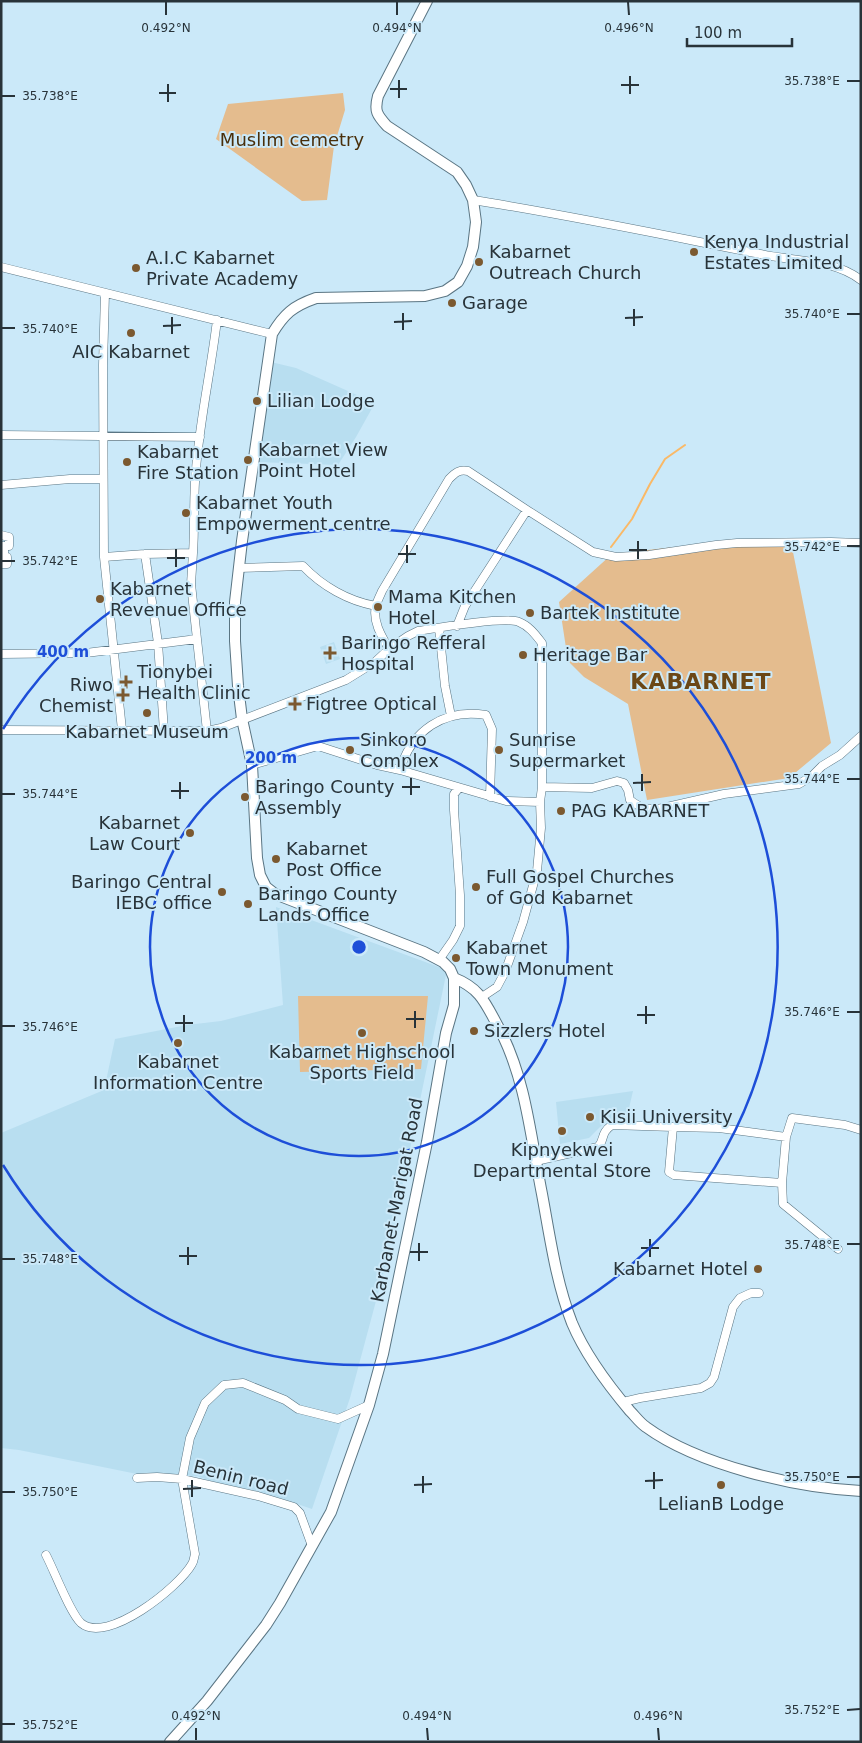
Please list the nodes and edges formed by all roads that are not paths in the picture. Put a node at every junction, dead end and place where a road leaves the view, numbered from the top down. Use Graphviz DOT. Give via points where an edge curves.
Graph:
graph roads {
  1 [pos="427,1"];
  2 [pos="473,200"];
  3 [pos="1,267"];
  4 [pos="861,280"];
  5 [pos="105,292"];
  6 [pos="217,320"];
  7 [pos="272,334"];
  8 [pos="1,435"];
  9 [pos="104,436"];
  10 [pos="200,437"];
  11 [pos="102,480"];
  12 [pos="1,485"];
  13 [pos="527,510"];
  14 [pos="1,535"];
  15 [pos="861,543"];
  16 [pos="1,547"];
  17 [pos="193,553"];
  18 [pos="145,554"];
  19 [pos="104,557"];
  20 [pos="1,564"];
  21 [pos="239,568"];
  22 [pos="376,606"];
  23 [pos="457,626"];
  24 [pos="439,628"];
  25 [pos="197,639"];
  26 [pos="158,643"];
  27 [pos="389,649"];
  28 [pos="114,650"];
  29 [pos="1,654"];
  30 [pos="451,716"];
  31 [pos="242,719"];
  32 [pos="1,730"];
  33 [pos="122,730"];
  34 [pos="164,730"];
  35 [pos="208,731"];
  36 [pos="861,736"];
  37 [pos="252,765"];
  38 [pos="400,770"];
  39 [pos="542,787"];
  40 [pos="460,788"];
  41 [pos="490,797"];
  42 [pos="540,802"];
  43 [pos="440,960"];
  44 [pos="454,978"];
  45 [pos="482,997"];
  46 [pos="673,1127"];
  47 [pos="861,1130"];
  48 [pos="786,1137"];
  49 [pos="536,1161"];
  50 [pos="782,1183"];
  51 [pos="838,1249"];
  52 [pos="759,1292"];
  53 [pos="623,1402"];
  54 [pos="369,1405"];
  55 [pos="137,1478"];
  56 [pos="182,1479"];
  57 [pos="861,1491"];
  58 [pos="312,1546"];
  59 [pos="46,1554"];
  60 [pos="170,1742"];
  1 -- 2 [label="main road" via="375,106 378,116 387,126 457,172"];
  2 -- 4 [label="street" via="771,257 827,264"];
  2 -- 7 [label="main road" via="476,222 473,247 458,282 445,291 425,296 316,298 292,309"];
  3 -- 5 [label="street"];
  5 -- 6 [label="street"];
  5 -- 9 [label="street"];
  6 -- 7 [label="street"];
  6 -- 10 [label="street"];
  7 -- 21 [label="main road"];
  8 -- 9 [label="street"];
  9 -- 10 [label="street"];
  9 -- 11 [label="street"];
  10 -- 17 [label="street"];
  11 -- 12 [label="street" via="70,479"];
  11 -- 19 [label="street"];
  13 -- 15 [label="street" via="593,552 616,556 649,555 716,544"];
  13 -- 22 [label="street" via="468,470 456,472 382,591"];
  13 -- 23 [label="street" via="465,606"];
  14 -- 16 [label="street" via="9,537 9,546"];
  16 -- 20 [label="street" via="4,548 4,557 8,557 7,564"];
  17 -- 18 [label="street"];
  17 -- 25 [label="street" via="191,584"];
  18 -- 19 [label="street"];
  18 -- 26 [label="street"];
  19 -- 28 [label="street"];
  21 -- 22 [label="street" via="303,566 329,588 362,604"];
  21 -- 31 [label="main road" via="235,641"];
  22 -- 27 [label="street" via="379,632"];
  23 -- 24 [label="street"];
  23 -- 39 [label="street" via="516,621 528,627 542,643"];
  24 -- 27 [label="street" via="413,634"];
  24 -- 30 [label="street"];
  25 -- 26 [label="street"];
  25 -- 35 [label="street"];
  26 -- 28 [label="street"];
  26 -- 34 [label="street"];
  27 -- 31 [label="street" via="346,680"];
  28 -- 29 [label="street"];
  28 -- 33 [label="street"];
  30 -- 38 [label="street" via="420,733 404,754"];
  30 -- 41 [label="street" via="481,714 488,718 492,729"];
  31 -- 35 [label="street"];
  31 -- 37 [label="main road"];
  32 -- 33 [label="street"];
  33 -- 34 [label="street"];
  34 -- 35 [label="street"];
  36 -- 39 [label="street" via="799,784 724,794 658,809 638,806 630,800 624,783 617,781 592,788"];
  37 -- 38 [label="street" via="318,746"];
  37 -- 43 [label="main road" via="257,858 266,887 275,894"];
  38 -- 40 [label="street"];
  39 -- 42 [label="street"];
  40 -- 41 [label="street"];
  40 -- 43 [label="street" via="454,794 460,926"];
  41 -- 42 [label="street"];
  42 -- 45 [label="street" via="537,871 523,922 497,987"];
  43 -- 44 [label="main road"];
  44 -- 45 [label="main road" via="468,984"];
  44 -- 54 [label="main road, Karbanet-Marigat Road" via="454,1005 427,1142 383,1354"];
  45 -- 49 [label="main road" via="505,1041 521,1083"];
  46 -- 48 [label="street" via="719,1128"];
  46 -- 49 [label="street" via="612,1125 604,1132 598,1147"];
  46 -- 50 [label="street" via="671,1174"];
  47 -- 48 [label="street" via="792,1118"];
  48 -- 50 [label="street"];
  49 -- 53 [label="main road" via="556,1266 572,1323"];
  50 -- 51 [label="street" via="783,1204"];
  52 -- 53 [label="street" via="740,1298 733,1307 710,1384"];
  53 -- 57 [label="main road" via="644,1426 696,1454 747,1471 813,1486"];
  54 -- 56 [label="street" via="338,1419 298,1409 285,1400 243,1383 224,1385 205,1403 190,1438"];
  54 -- 58 [label="main road, Karbanet-Marigat Road" via="331,1512"];
  55 -- 56 [label="street, Benin road"];
  56 -- 58 [label="street, Benin road" via="294,1507 300,1513"];
  56 -- 59 [label="street" via="195,1554 193,1563 177,1583 119,1624 90,1628 81,1622"];
  58 -- 60 [label="main road, Karbanet-Marigat Road" via="266,1625 207,1701"];
}
